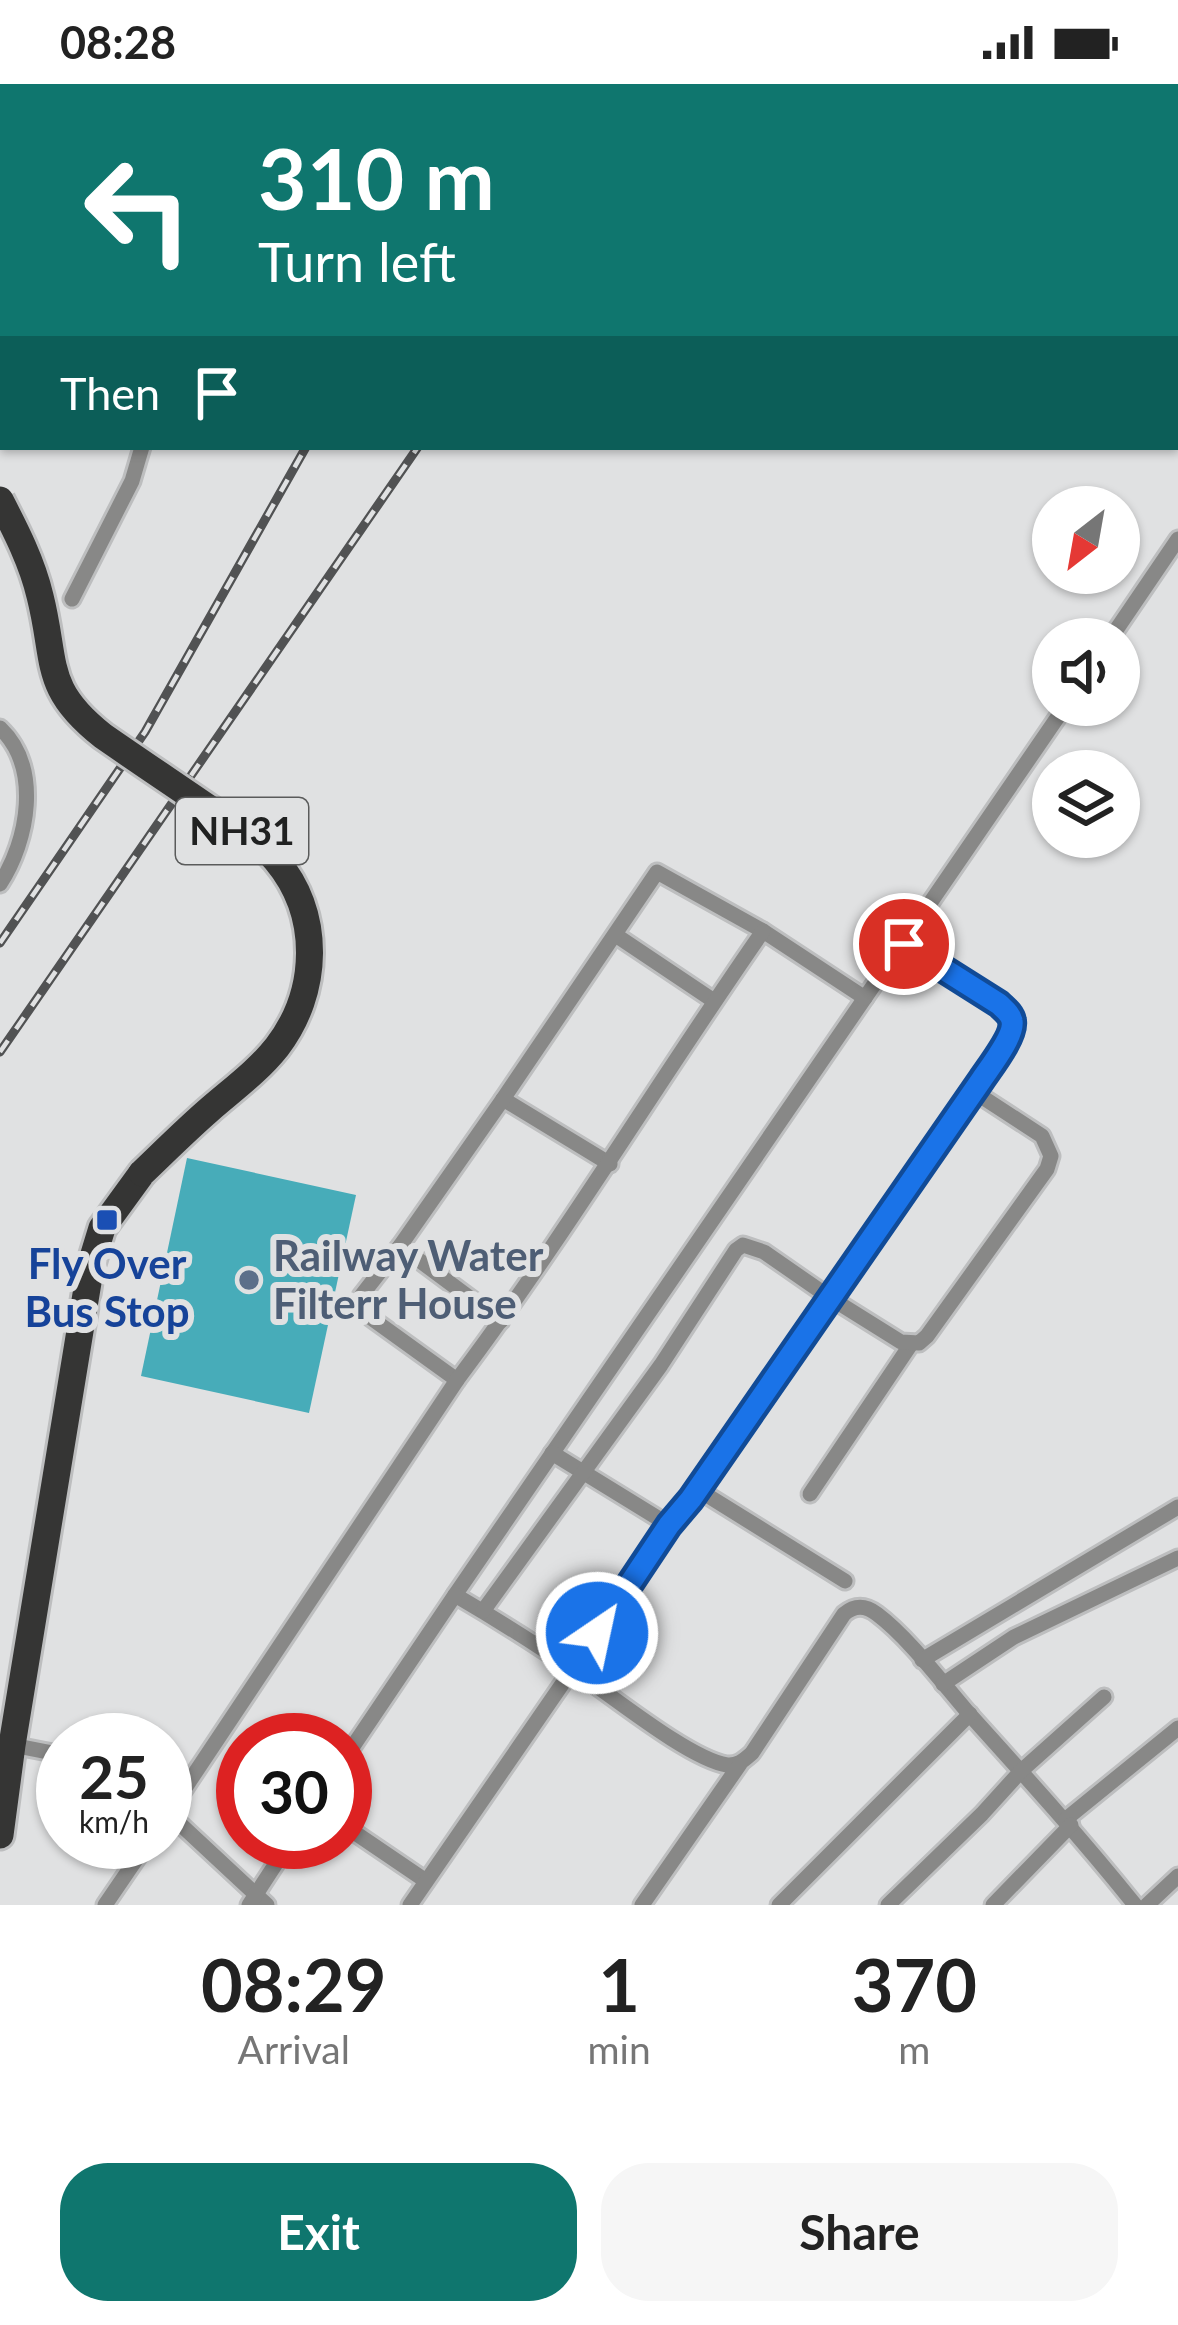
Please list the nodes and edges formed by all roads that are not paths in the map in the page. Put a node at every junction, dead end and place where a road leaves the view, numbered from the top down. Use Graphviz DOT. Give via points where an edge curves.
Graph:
graph roads {
  1 [pos="141,450"];
  2 [pos="0,500"];
  3 [pos="1178,539"];
  4 [pos="72,599"];
  5 [pos="1124,618"];
  6 [pos="1052,726"];
  7 [pos="0,728"];
  8 [pos="0,884"];
  9 [pos="763,931"];
  10 [pos="617,936"];
  11 [pos="904,944"];
  12 [pos="865,998"];
  13 [pos="714,1001"];
  14 [pos="973,1091"];
  15 [pos="502,1099"];
  16 [pos="610,1164"];
  17 [pos="400,1246"];
  18 [pos="829,1297"];
  19 [pos="501,1322"];
  20 [pos="911,1344"];
  21 [pos="458,1380"];
  22 [pos="552,1453"];
  23 [pos="583,1470"];
  24 [pos="697,1490"];
  25 [pos="810,1494"];
  26 [pos="1178,1507"];
  27 [pos="669,1525"];
  28 [pos="1178,1558"];
  29 [pos="845,1580"];
  30 [pos="455,1594"];
  31 [pos="483,1611"];
  32 [pos="922,1660"];
  33 [pos="573,1669"];
  34 [pos="944,1684"];
  35 [pos="1104,1697"];
  36 [pos="970,1714"];
  37 [pos="372,1718"];
  38 [pos="1178,1728"];
  39 [pos="12,1745"];
  40 [pos="36,1750"];
  41 [pos="740,1764"];
  42 [pos="1021,1771"];
  43 [pos="192,1775"];
  44 [pos="1068,1822"];
  45 [pos="0,1835"];
  46 [pos="192,1839"];
  47 [pos="372,1844"];
  48 [pos="130,1869"];
  49 [pos="275,1869"];
  50 [pos="1178,1876"];
  51 [pos="426,1881"];
  52 [pos="257,1902"];
  53 [pos="105,1905"];
  54 [pos="410,1905"];
  55 [pos="643,1905"];
  56 [pos="779,1905"];
  57 [pos="888,1905"];
  58 [pos="993,1905"];
  59 [pos="1135,1905"];
  60 [pos="1147,1905"];
  1 -- 4 [label="street"];
  2 -- 39 [label="highway, NH31, bridge" via="33,571 64,695 82,720 275,860 297,896 311,951 290,1030 142,1173 102,1228"];
  3 -- 5 [label="street"];
  6 -- 11 [label="street"];
  7 -- 8 [label="street" via="21,759 26,792 20,845"];
  9 -- 10 [label="street" via="657,872"];
  9 -- 12 [label="street"];
  9 -- 13 [label="street"];
  10 -- 13 [label="street"];
  10 -- 15 [label="street"];
  11 -- 12 [label="street"];
  11 -- 14 [label="street" via="1009,1014 1011,1034"];
  12 -- 22 [label="street"];
  13 -- 16 [label="street"];
  14 -- 18 [label="street"];
  14 -- 20 [label="street" via="1042,1136 1052,1156 927,1336"];
  15 -- 16 [label="street"];
  15 -- 17 [label="street"];
  16 -- 19 [label="street"];
  17 -- 19 [label="street"];
  17 -- 21 [label="street" via="362,1296 363,1308"];
  18 -- 20 [label="street"];
  18 -- 23 [label="street" via="743,1245"];
  18 -- 24 [label="street"];
  19 -- 21 [label="street"];
  20 -- 25 [label="street"];
  21 -- 43 [label="street"];
  22 -- 23 [label="street"];
  22 -- 30 [label="street"];
  23 -- 27 [label="street"];
  23 -- 31 [label="street"];
  24 -- 27 [label="street"];
  24 -- 29 [label="street"];
  26 -- 32 [label="street"];
  27 -- 33 [label="street"];
  28 -- 34 [label="street" via="1001,1644"];
  30 -- 31 [label="street"];
  30 -- 37 [label="street"];
  31 -- 33 [label="street"];
  32 -- 34 [label="street"];
  32 -- 41 [label="street" via="876,1613 852,1608"];
  33 -- 41 [label="street" via="686,1746"];
  33 -- 51 [label="street"];
  34 -- 36 [label="street"];
  35 -- 42 [label="street"];
  36 -- 42 [label="street"];
  36 -- 56 [label="street"];
  38 -- 44 [label="street"];
  39 -- 40 [label="street"];
  39 -- 45 [label="highway, NH31"];
  41 -- 55 [label="street"];
  42 -- 44 [label="street"];
  42 -- 57 [label="street"];
  44 -- 58 [label="street"];
  44 -- 59 [label="street"];
  46 -- 52 [label="street"];
  47 -- 51 [label="street"];
  48 -- 53 [label="street"];
  49 -- 52 [label="street"];
  50 -- 60 [label="street"];
  51 -- 54 [label="street"];
}
